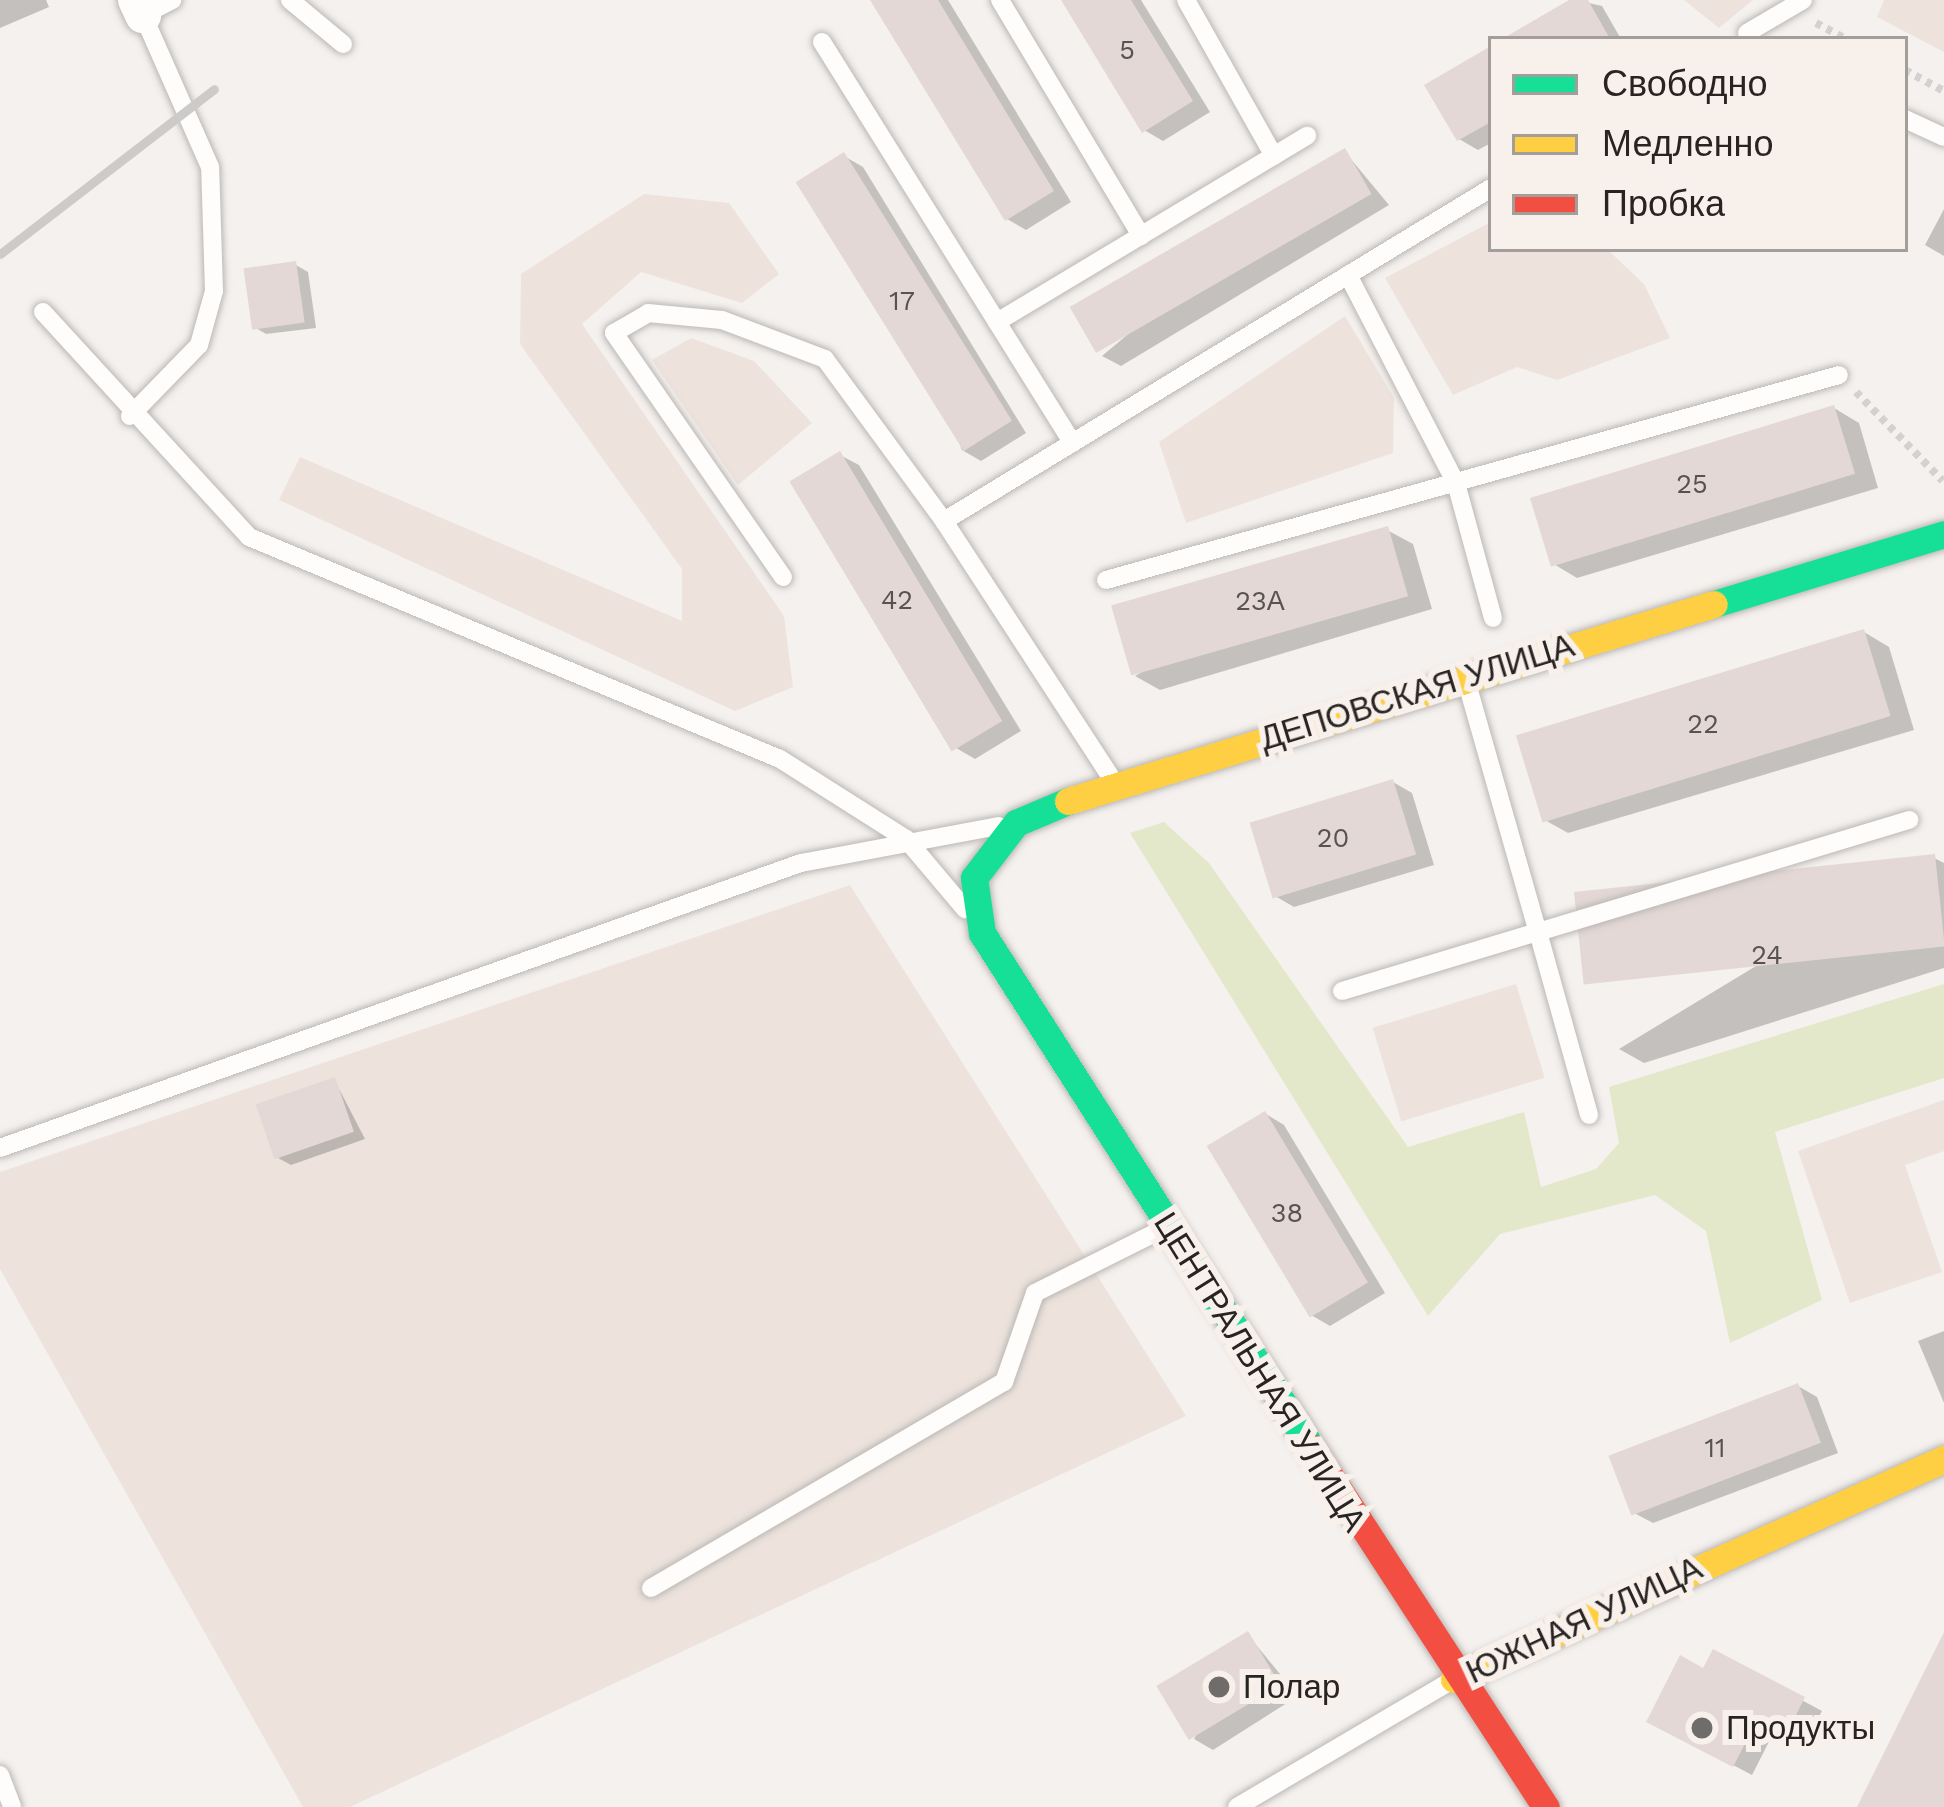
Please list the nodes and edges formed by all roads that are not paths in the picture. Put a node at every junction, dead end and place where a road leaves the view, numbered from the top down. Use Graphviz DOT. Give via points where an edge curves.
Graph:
graph roads {
  1 [pos="290,0"];
  2 [pos="1000,0"];
  3 [pos="1186,0"];
  4 [pos="1803,0"];
  5 [pos="150,5"];
  6 [pos="1749,36"];
  7 [pos="822,42"];
  8 [pos="343,44"];
  9 [pos="1908,119"];
  10 [pos="1307,136"];
  11 [pos="1944,137"];
  12 [pos="1274,156"];
  13 [pos="1488,190"];
  14 [pos="1141,236"];
  15 [pos="1348,275"];
  16 [pos="43,312"];
  17 [pos="997,322"];
  18 [pos="1839,375"];
  19 [pos="130,416"];
  20 [pos="1072,443"];
  21 [pos="1456,483"];
  22 [pos="944,521"];
  23 [pos="1944,534"];
  24 [pos="783,577"];
  25 [pos="1106,580"];
  26 [pos="1493,618"];
  27 [pos="1465,676"];
  28 [pos="1117,787"];
  29 [pos="1909,820"];
  30 [pos="1016,823"];
  31 [pos="906,839"];
  32 [pos="1538,932"];
  33 [pos="982,933"];
  34 [pos="1342,991"];
  35 [pos="1589,1115"];
  36 [pos="0,1148"];
  37 [pos="1169,1226"];
  38 [pos="1944,1459"];
  39 [pos="651,1588"];
  40 [pos="1454,1679"];
  41 [pos="0,1774"];
  42 [pos="12,1807"];
  43 [pos="1237,1807"];
  44 [pos="1546,1807"];
  1 -- 8 [label="lane"];
  2 -- 14 [label="lane"];
  3 -- 12 [label="lane"];
  4 -- 6 [label="lane"];
  5 -- 19 [label="lane" via="210,167 217,258 199,345"];
  7 -- 17 [label="lane"];
  9 -- 11 [label="lane"];
  10 -- 12 [label="lane"];
  12 -- 14 [label="lane"];
  13 -- 15 [label="lane"];
  14 -- 17 [label="lane"];
  15 -- 20 [label="lane"];
  15 -- 21 [label="lane"];
  16 -- 19 [label="lane"];
  17 -- 20 [label="lane"];
  18 -- 21 [label="lane"];
  19 -- 31 [label="lane" via="249,537 780,759"];
  20 -- 22 [label="lane"];
  21 -- 25 [label="lane"];
  21 -- 26 [label="lane"];
  22 -- 24 [label="lane" via="825,359 722,320 648,313 614,333"];
  22 -- 28 [label="lane"];
  23 -- 27 [label="street, ДЕПОВСКАЯ УЛИЦА"];
  27 -- 28 [label="street, ДЕПОВСКАЯ УЛИЦА"];
  27 -- 32 [label="lane"];
  28 -- 30 [label="street, ДЕПОВСКАЯ УЛИЦА"];
  29 -- 32 [label="lane"];
  30 -- 31 [label="lane"];
  30 -- 33 [label="street" via="974,878"];
  31 -- 33 [label="lane"];
  31 -- 36 [label="lane" via="801,863"];
  32 -- 34 [label="lane"];
  32 -- 35 [label="lane"];
  33 -- 37 [label="street, ЦЕНТРАЛЬНАЯ УЛИЦА"];
  37 -- 39 [label="lane" via="1035,1294 1004,1382"];
  37 -- 40 [label="street, ЦЕНТРАЛЬНАЯ УЛИЦА"];
  38 -- 40 [label="street, ЮЖНАЯ УЛИЦА"];
  40 -- 43 [label="lane, ЮЖНАЯ УЛИЦА"];
  40 -- 44 [label="street, ЦЕНТРАЛЬНАЯ УЛИЦА"];
  41 -- 42 [label="lane"];
}
